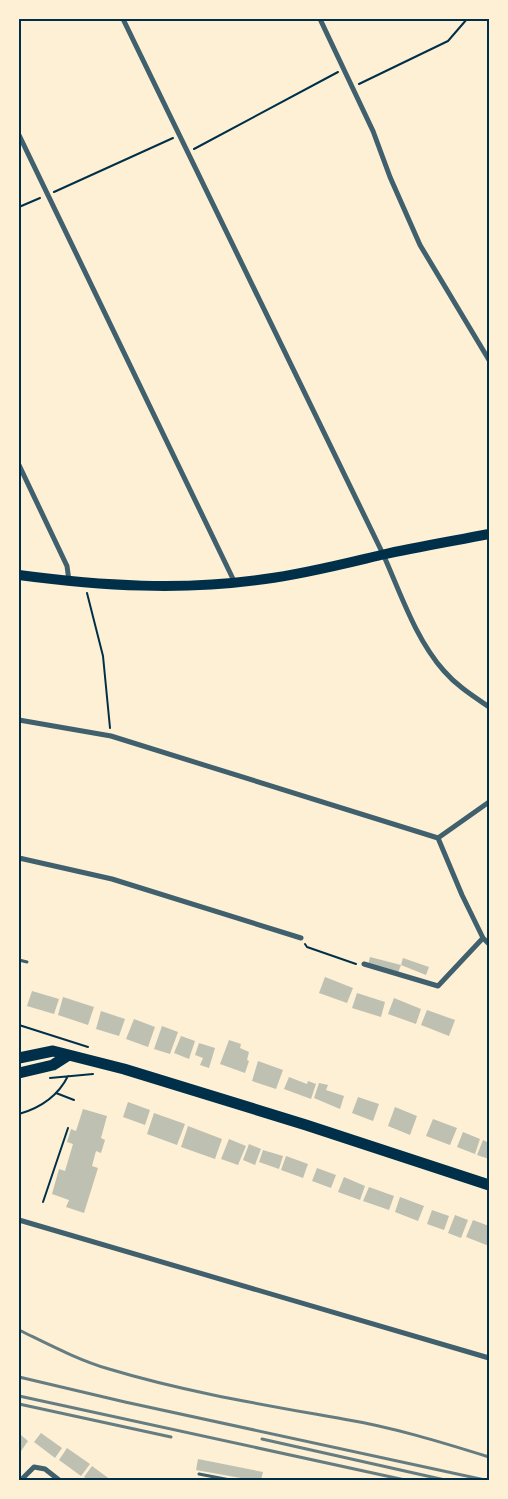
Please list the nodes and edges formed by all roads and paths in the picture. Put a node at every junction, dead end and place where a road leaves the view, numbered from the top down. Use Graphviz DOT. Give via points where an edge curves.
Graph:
graph roads {
  1 [pos="123,19"];
  2 [pos="320,19"];
  3 [pos="467,19"];
  4 [pos="344,69"];
  5 [pos="353,87"];
  6 [pos="19,135"];
  7 [pos="179,135"];
  8 [pos="188,152"];
  9 [pos="48,195"];
  10 [pos="19,208"];
  11 [pos="489,360"];
  12 [pos="19,465"];
  13 [pos="489,534"];
  14 [pos="383,554"];
  15 [pos="19,575"];
  16 [pos="69,581"];
  17 [pos="85,583"];
  18 [pos="235,583"];
  19 [pos="489,707"];
  20 [pos="19,720"];
  21 [pos="111,736"];
  22 [pos="489,802"];
  23 [pos="438,838"];
  24 [pos="19,858"];
  25 [pos="301,938"];
  26 [pos="483,938"];
  27 [pos="489,944"];
  28 [pos="19,960"];
  29 [pos="27,962"];
  30 [pos="364,964"];
  31 [pos="67,1056"];
  32 [pos="19,1058"];
  33 [pos="19,1073"];
  34 [pos="99,1074"];
  35 [pos="68,1076"];
  36 [pos="45,1079"];
  37 [pos="56,1093"];
  38 [pos="74,1100"];
  39 [pos="19,1114"];
  40 [pos="68,1128"];
  41 [pos="489,1185"];
  42 [pos="43,1202"];
  43 [pos="19,1220"];
  44 [pos="489,1358"];
  45 [pos="199,1474"];
  46 [pos="21,1480"];
  47 [pos="59,1480"];
  48 [pos="230,1480"];
  1 -- 7 [label="street"];
  2 -- 4 [label="street"];
  3 -- 5 [label="path" via="448,41"];
  4 -- 5 [label="street"];
  4 -- 8 [label="path"];
  5 -- 11 [label="street" via="420,245"];
  6 -- 9 [label="street"];
  7 -- 8 [label="street"];
  7 -- 9 [label="path"];
  8 -- 14 [label="street"];
  9 -- 10 [label="path"];
  9 -- 18 [label="street"];
  12 -- 16 [label="street" via="67,566"];
  13 -- 14 [label="main road"];
  14 -- 18 [label="main road" via="322,569"];
  14 -- 19 [label="street" via="423,644 459,686"];
  15 -- 16 [label="main road"];
  16 -- 17 [label="main road"];
  17 -- 18 [label="main road" via="126,586"];
  17 -- 21 [label="path" via="103,656"];
  20 -- 21 [label="street"];
  21 -- 23 [label="street"];
  22 -- 23 [label="street"];
  23 -- 26 [label="street"];
  24 -- 25 [label="street" via="112,879"];
  25 -- 30 [label="path" via="307,947 357,965"];
  26 -- 27 [label="street"];
  26 -- 30 [label="street" via="438,986"];
  28 -- 29 [label="lane"];
  31 -- 32 [label="highway" via="53,1051"];
  31 -- 33 [label="highway" via="53,1065"];
  31 -- 41 [label="highway" via="124,1069 288,1119"];
  34 -- 35 [label="path"];
  35 -- 36 [label="path"];
  35 -- 37 [label="path"];
  37 -- 38 [label="path"];
  37 -- 39 [label="path" via="41,1105"];
  40 -- 42 [label="path"];
  43 -- 44 [label="street"];
  45 -- 48 [label="lane"];
  46 -- 47 [label="street" via="34,1467 45,1469"];
}
